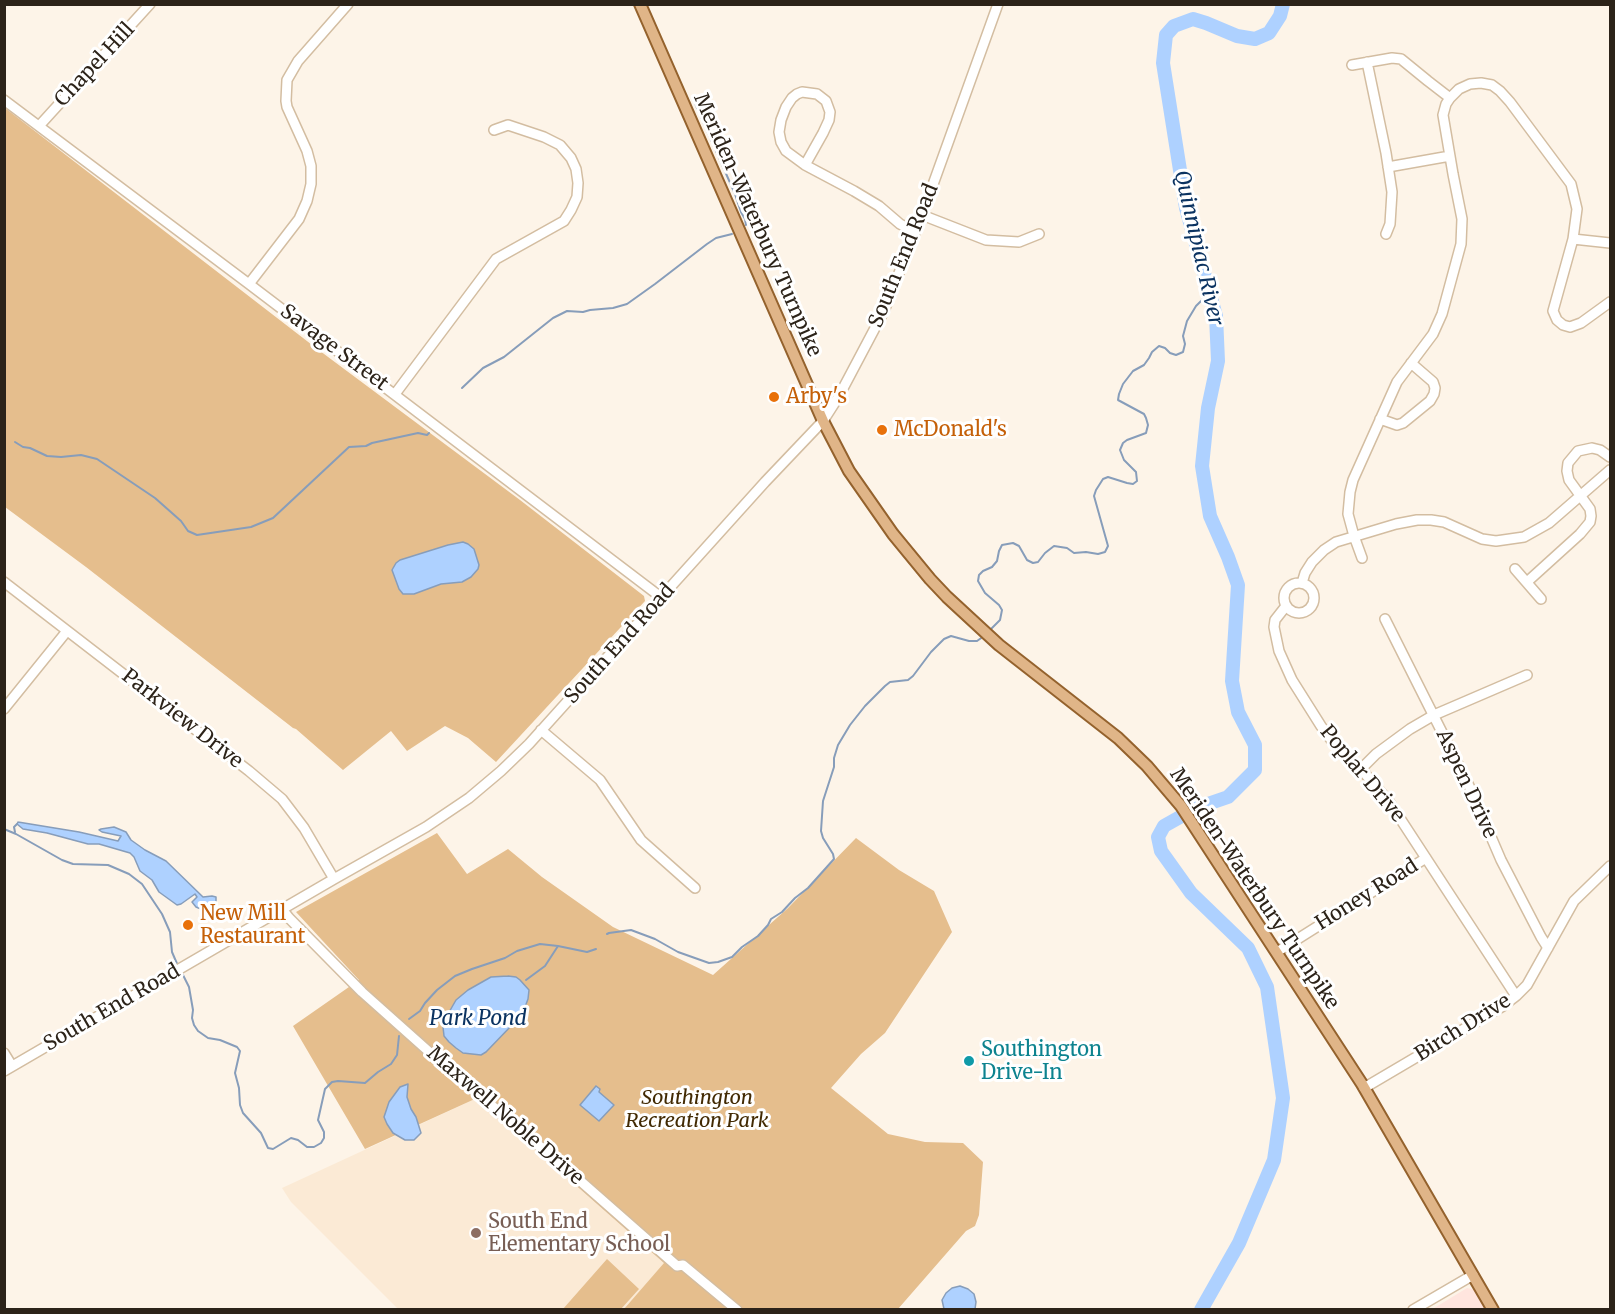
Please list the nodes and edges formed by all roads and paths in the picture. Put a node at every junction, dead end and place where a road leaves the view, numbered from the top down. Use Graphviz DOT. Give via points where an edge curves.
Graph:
graph roads {
  1 [pos="150,4"];
  2 [pos="348,4"];
  3 [pos="640,4"];
  4 [pos="998,4"];
  5 [pos="1366,62"];
  6 [pos="1352,65"];
  7 [pos="1450,98"];
  8 [pos="4,100"];
  9 [pos="39,126"];
  10 [pos="494,130"];
  11 [pos="1450,156"];
  12 [pos="805,165"];
  13 [pos="1388,167"];
  14 [pos="922,215"];
  15 [pos="915,232"];
  16 [pos="1039,234"];
  17 [pos="1386,234"];
  18 [pos="1573,239"];
  19 [pos="1611,243"];
  20 [pos="249,284"];
  21 [pos="1611,302"];
  22 [pos="1411,363"];
  23 [pos="395,394"];
  24 [pos="1380,419"];
  25 [pos="823,421"];
  26 [pos="1611,457"];
  27 [pos="1611,470"];
  28 [pos="1580,496"];
  29 [pos="1354,536"];
  30 [pos="1362,558"];
  31 [pos="1515,568"];
  32 [pos="4,582"];
  33 [pos="1527,582"];
  34 [pos="1302,583"];
  35 [pos="662,598"];
  36 [pos="1542,599"];
  37 [pos="1286,606"];
  38 [pos="1385,620"];
  39 [pos="67,631"];
  40 [pos="1527,675"];
  41 [pos="4,709"];
  42 [pos="1434,715"];
  43 [pos="541,730"];
  44 [pos="1361,769"];
  45 [pos="1426,858"];
  46 [pos="1611,866"];
  47 [pos="334,879"];
  48 [pos="695,888"];
  49 [pos="282,909"];
  50 [pos="1548,948"];
  51 [pos="1277,952"];
  52 [pos="1516,996"];
  53 [pos="4,1053"];
  54 [pos="8,1068"];
  55 [pos="1364,1088"];
  56 [pos="1473,1275"];
  57 [pos="737,1310"];
  58 [pos="1413,1310"];
  59 [pos="1493,1310"];
  1 -- 9 [label="street, Chapel Hill"];
  2 -- 20 [label="street" via="298,61 287,80 287,107 308,151 311,184 298,219"];
  3 -- 25 [label="main road, Meriden-Waterbury Turnpike"];
  4 -- 14 [label="street, South End Road"];
  5 -- 6 [label="street"];
  5 -- 7 [label="street" via="1401,59"];
  5 -- 13 [label="street"];
  7 -- 11 [label="street" via="1443,116"];
  7 -- 18 [label="street" via="1459,89 1481,83 1492,85 1510,102 1571,184 1577,208"];
  8 -- 9 [label="street, Savage Street"];
  9 -- 20 [label="street, Savage Street"];
  10 -- 23 [label="street" via="508,124 560,145 576,169 577,197 564,221 496,259"];
  11 -- 13 [label="street"];
  11 -- 22 [label="street" via="1462,219 1461,244 1442,314 1433,334"];
  12 -- 12 [label="street" via="786,151 779,132 786,107 802,92 817,94 830,112"];
  12 -- 15 [label="street" via="854,190"];
  13 -- 17 [label="street" via="1392,192"];
  14 -- 15 [label="street, South End Road"];
  14 -- 16 [label="street" via="986,240 1019,242"];
  15 -- 25 [label="street, South End Road" via="884,311"];
  18 -- 19 [label="street"];
  18 -- 21 [label="street" via="1553,311 1557,320 1570,327"];
  20 -- 23 [label="street, Savage Street"];
  22 -- 24 [label="street" via="1397,382"];
  22 -- 24 [label="street" via="1432,382 1434,394 1403,423"];
  23 -- 35 [label="street, Savage Street"];
  24 -- 29 [label="street" via="1350,492 1348,514"];
  25 -- 35 [label="street, South End Road"];
  25 -- 51 [label="main road, Meriden-Waterbury Turnpike" via="849,471 930,579 986,634 1118,738 1147,766 1191,820"];
  26 -- 28 [label="street" via="1592,448 1573,456 1567,471"];
  27 -- 28 [label="street"];
  28 -- 29 [label="street" via="1536,531 1509,540 1482,538 1431,520 1396,524"];
  28 -- 33 [label="street" via="1590,509 1590,522"];
  29 -- 30 [label="street"];
  29 -- 34 [label="street" via="1324,550 1312,562"];
  31 -- 33 [label="street"];
  32 -- 39 [label="street, Parkview Drive"];
  33 -- 36 [label="street"];
  34 -- 37 [label="street" via="1289,586 1285,592"];
  34 -- 37 [label="street" via="1314,595 1311,606 1301,613"];
  35 -- 43 [label="street, South End Road"];
  37 -- 44 [label="street, Poplar Drive" via="1275,620 1279,651 1321,726"];
  38 -- 42 [label="street, Aspen Drive"];
  39 -- 41 [label="street"];
  39 -- 47 [label="street, Parkview Drive" via="282,799"];
  40 -- 42 [label="street"];
  42 -- 44 [label="street" via="1376,754"];
  42 -- 50 [label="street, Aspen Drive" via="1501,860"];
  43 -- 47 [label="street, South End Road" via="469,798"];
  43 -- 48 [label="street" via="600,780 641,840"];
  44 -- 45 [label="street, Poplar Drive" via="1390,803"];
  45 -- 51 [label="street, Honey Road"];
  45 -- 52 [label="street, Poplar Drive"];
  46 -- 50 [label="street, Birch Drive" via="1574,901"];
  47 -- 49 [label="street, South End Road"];
  49 -- 54 [label="street, South End Road"];
  49 -- 57 [label="street, Maxwell Noble Drive" via="362,992 445,1066 677,1266 683,1265"];
  50 -- 52 [label="street, Birch Drive" via="1527,986"];
  51 -- 55 [label="main road, Meriden-Waterbury Turnpike"];
  52 -- 55 [label="street, Birch Drive"];
  53 -- 54 [label="street"];
  55 -- 56 [label="main road, Meriden-Waterbury Turnpike"];
  56 -- 58 [label="street"];
  56 -- 59 [label="main road, Meriden-Waterbury Turnpike"];
}
